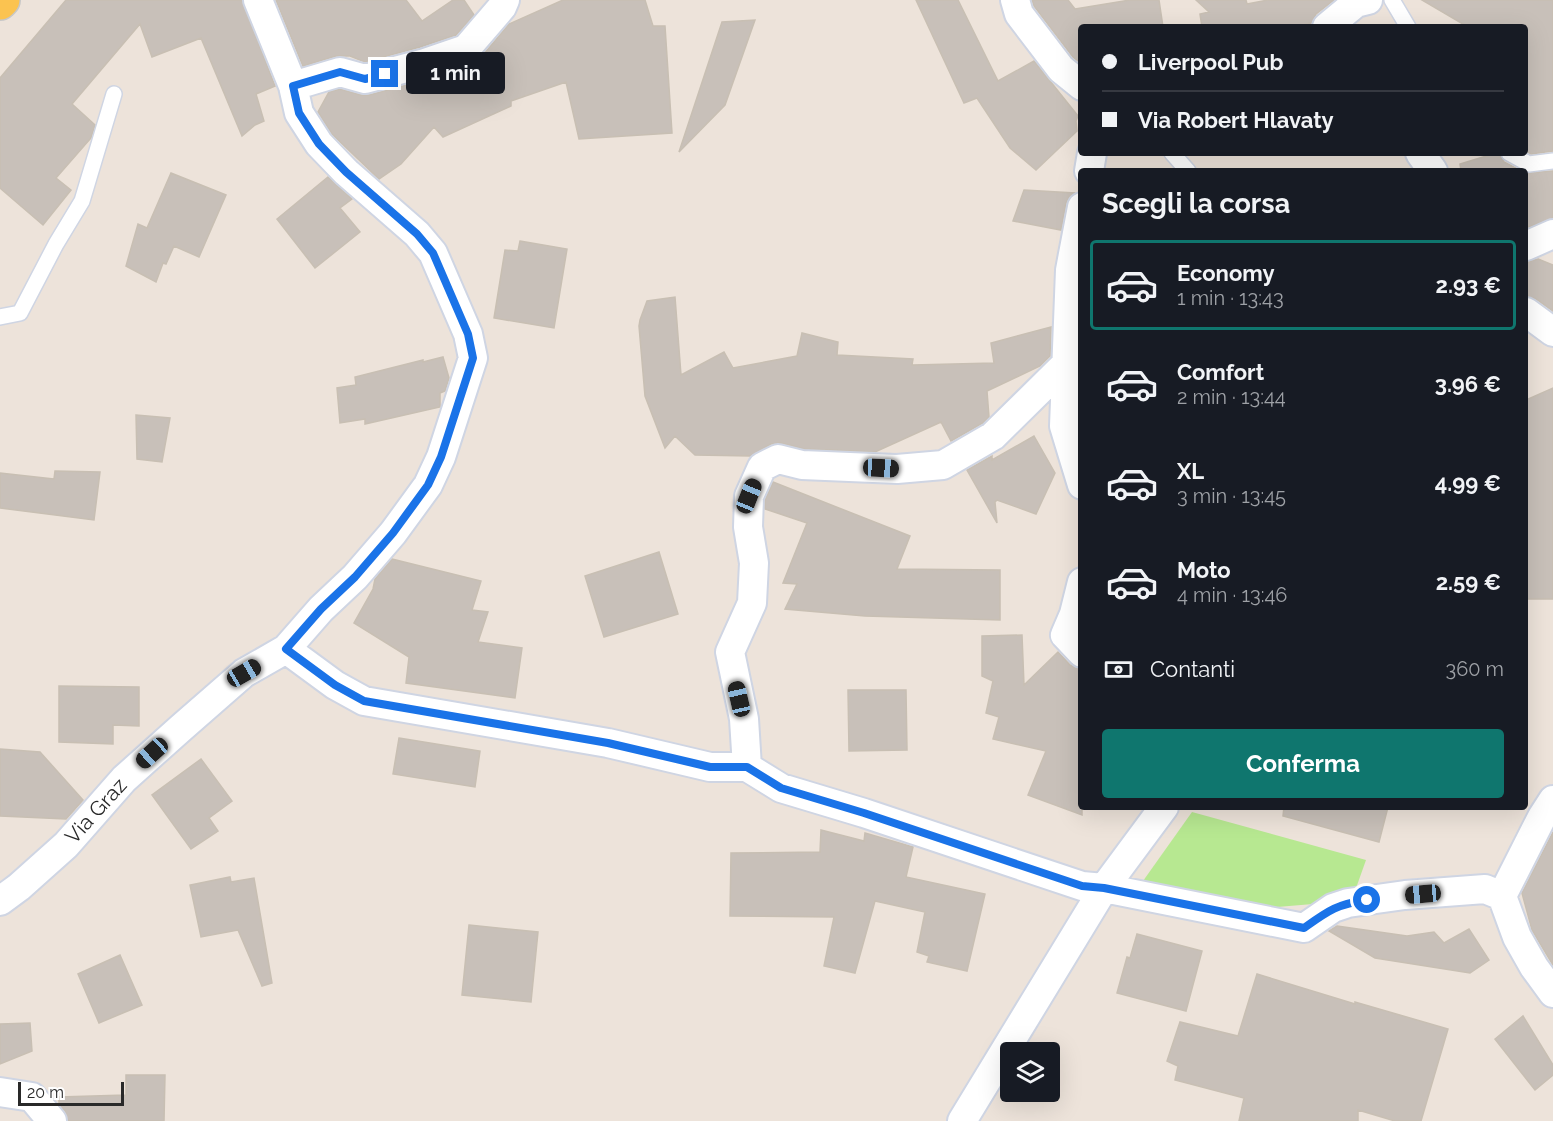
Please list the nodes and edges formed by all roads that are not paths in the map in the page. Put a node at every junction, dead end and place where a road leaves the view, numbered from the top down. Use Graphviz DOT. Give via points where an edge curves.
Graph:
graph roads {
  1 [pos="258,0"];
  2 [pos="505,0"];
  3 [pos="1015,0"];
  4 [pos="1368,0"];
  5 [pos="1392,0"];
  6 [pos="1334,18"];
  7 [pos="1406,24"];
  8 [pos="1078,83"];
  9 [pos="293,86"];
  10 [pos="114,94"];
  11 [pos="1175,156"];
  12 [pos="1514,156"];
  13 [pos="1553,162"];
  14 [pos="1185,168"];
  15 [pos="1078,230"];
  16 [pos="1553,234"];
  17 [pos="1528,245"];
  18 [pos="1528,313"];
  19 [pos="0,317"];
  20 [pos="1553,332"];
  21 [pos="1067,363"];
  22 [pos="1078,472"];
  23 [pos="1078,598"];
  24 [pos="286,649"];
  25 [pos="1078,649"];
  26 [pos="747,767"];
  27 [pos="1553,800"];
  28 [pos="1155,812"];
  29 [pos="1104,888"];
  30 [pos="1502,896"];
  31 [pos="0,901"];
  32 [pos="1553,993"];
  33 [pos="0,1092"];
  34 [pos="52,1121"];
  35 [pos="962,1121"];
  1 -- 9 [label="street, Via Graz"];
  2 -- 9 [label="street" via="466,48 365,79 340,72"];
  3 -- 8 [label="street" via="1019,14 1061,69"];
  4 -- 6 [label="street"];
  5 -- 7 [label="lane"];
  9 -- 24 [label="street, Via Graz" via="299,113 319,144 433,253 468,334 473,358 428,485 355,577"];
  10 -- 19 [label="lane" via="82,201 20,313"];
  11 -- 14 [label="lane"];
  12 -- 13 [label="lane" via="1529,164"];
  15 -- 21 [label="street" via="1071,270"];
  16 -- 17 [label="street"];
  18 -- 20 [label="street"];
  21 -- 22 [label="street" via="1064,426"];
  21 -- 26 [label="street" via="993,436 943,465 897,469 802,465 778,459 762,467 749,496 748,527 754,563 752,603 730,652 744,719"];
  23 -- 25 [label="street" via="1065,635"];
  24 -- 26 [label="street" via="364,701 597,741 710,767"];
  24 -- 31 [label="street, Via Graz" via="244,673 181,728 124,779 66,844"];
  26 -- 29 [label="street" via="781,788 1082,886"];
  27 -- 30 [label="street"];
  28 -- 29 [label="street"];
  29 -- 30 [label="street" via="1304,928 1333,908 1348,903 1485,889"];
  29 -- 35 [label="street"];
  30 -- 32 [label="street" via="1517,937"];
  33 -- 34 [label="street" via="32,1097"];
}
